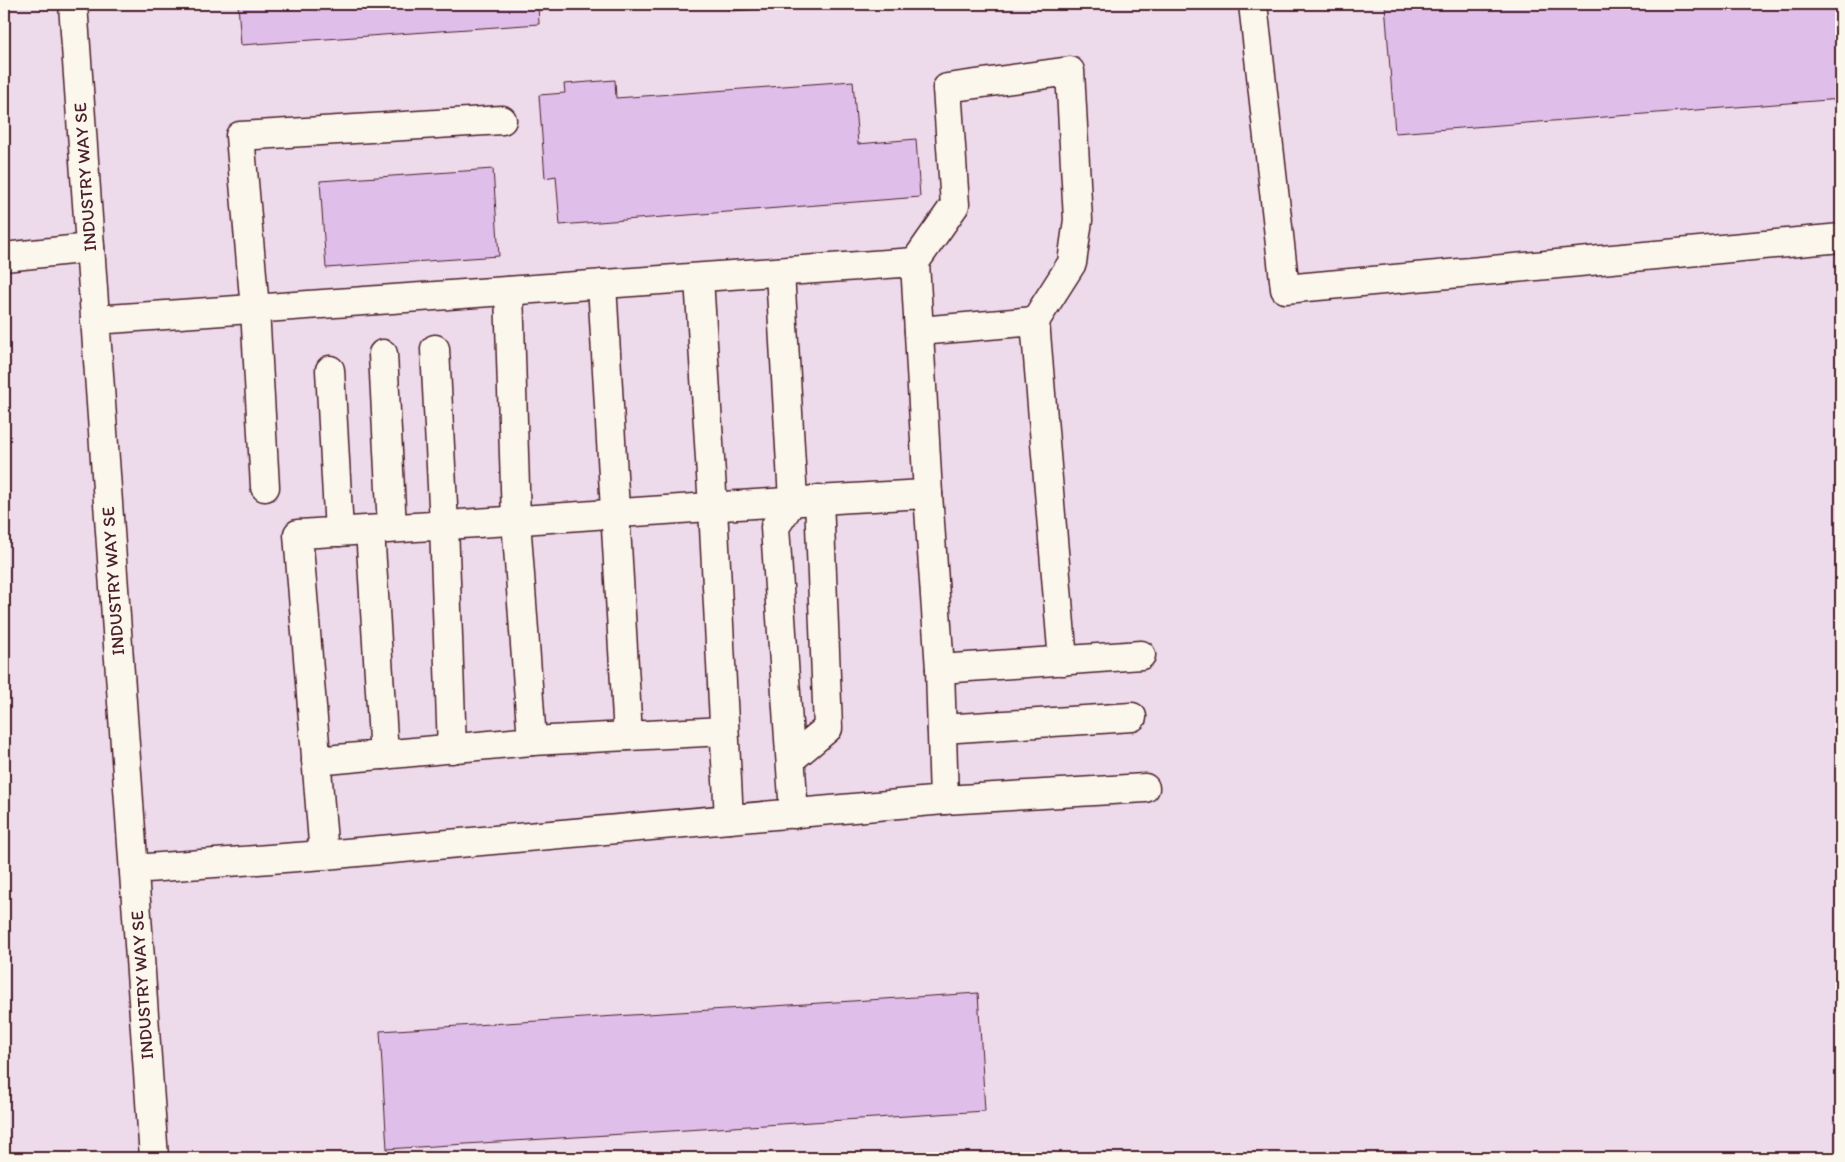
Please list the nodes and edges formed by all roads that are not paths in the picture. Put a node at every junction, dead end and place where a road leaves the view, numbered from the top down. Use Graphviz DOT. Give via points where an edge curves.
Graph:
graph roads {
  1 [pos="73,4"];
  2 [pos="1253,4"];
  3 [pos="502,120"];
  4 [pos="1841,238"];
  5 [pos="90,248"];
  6 [pos="4,257"];
  7 [pos="915,262"];
  8 [pos="780,272"];
  9 [pos="699,278"];
  10 [pos="602,284"];
  11 [pos="509,291"];
  12 [pos="255,309"];
  13 [pos="95,320"];
  14 [pos="1035,321"];
  15 [pos="919,331"];
  16 [pos="435,349"];
  17 [pos="383,354"];
  18 [pos="330,370"];
  19 [pos="265,487"];
  20 [pos="928,494"];
  21 [pos="819,499"];
  22 [pos="793,500"];
  23 [pos="713,508"];
  24 [pos="616,514"];
  25 [pos="516,520"];
  26 [pos="444,525"];
  27 [pos="381,529"];
  28 [pos="339,532"];
  29 [pos="1141,655"];
  30 [pos="1063,661"];
  31 [pos="940,669"];
  32 [pos="1132,717"];
  33 [pos="942,729"];
  34 [pos="724,731"];
  35 [pos="628,736"];
  36 [pos="532,741"];
  37 [pos="452,748"];
  38 [pos="384,755"];
  39 [pos="791,760"];
  40 [pos="316,761"];
  41 [pos="1145,788"];
  42 [pos="944,800"];
  43 [pos="794,814"];
  44 [pos="729,819"];
  45 [pos="324,855"];
  46 [pos="134,869"];
  47 [pos="154,1158"];
  1 -- 5 [label="street, INDUSTRY WAY SE"];
  2 -- 4 [label="street" via="1285,289"];
  3 -- 12 [label="street" via="240,136"];
  5 -- 6 [label="street"];
  5 -- 13 [label="street, INDUSTRY WAY SE"];
  7 -- 8 [label="street"];
  7 -- 14 [label="street" via="955,205 946,88 1070,71 1078,220 1072,263"];
  7 -- 15 [label="street"];
  8 -- 9 [label="street"];
  8 -- 22 [label="street"];
  9 -- 10 [label="street"];
  9 -- 23 [label="street"];
  10 -- 11 [label="street"];
  10 -- 24 [label="street"];
  11 -- 12 [label="street"];
  11 -- 25 [label="street"];
  12 -- 13 [label="street"];
  12 -- 19 [label="street"];
  13 -- 46 [label="street, INDUSTRY WAY SE"];
  14 -- 15 [label="street"];
  14 -- 30 [label="street"];
  15 -- 20 [label="street"];
  16 -- 26 [label="street"];
  17 -- 27 [label="street"];
  18 -- 28 [label="street"];
  20 -- 21 [label="street"];
  20 -- 31 [label="street"];
  21 -- 22 [label="street"];
  21 -- 39 [label="street" via="828,728"];
  22 -- 23 [label="street"];
  22 -- 39 [label="street" via="775,527"];
  23 -- 24 [label="street"];
  23 -- 34 [label="street"];
  24 -- 25 [label="street"];
  24 -- 35 [label="street"];
  25 -- 26 [label="street"];
  25 -- 36 [label="street"];
  26 -- 27 [label="street"];
  26 -- 37 [label="street"];
  27 -- 28 [label="street"];
  27 -- 38 [label="street"];
  28 -- 40 [label="street" via="298,534"];
  29 -- 30 [label="street"];
  30 -- 31 [label="street"];
  31 -- 33 [label="street"];
  32 -- 33 [label="street"];
  33 -- 42 [label="street"];
  34 -- 35 [label="street"];
  34 -- 44 [label="street"];
  35 -- 36 [label="street"];
  36 -- 37 [label="street"];
  37 -- 38 [label="street"];
  38 -- 40 [label="street"];
  39 -- 43 [label="street"];
  40 -- 45 [label="street"];
  41 -- 42 [label="street"];
  42 -- 43 [label="street"];
  43 -- 44 [label="street"];
  44 -- 45 [label="street"];
  45 -- 46 [label="street"];
  46 -- 47 [label="street, INDUSTRY WAY SE"];
}
